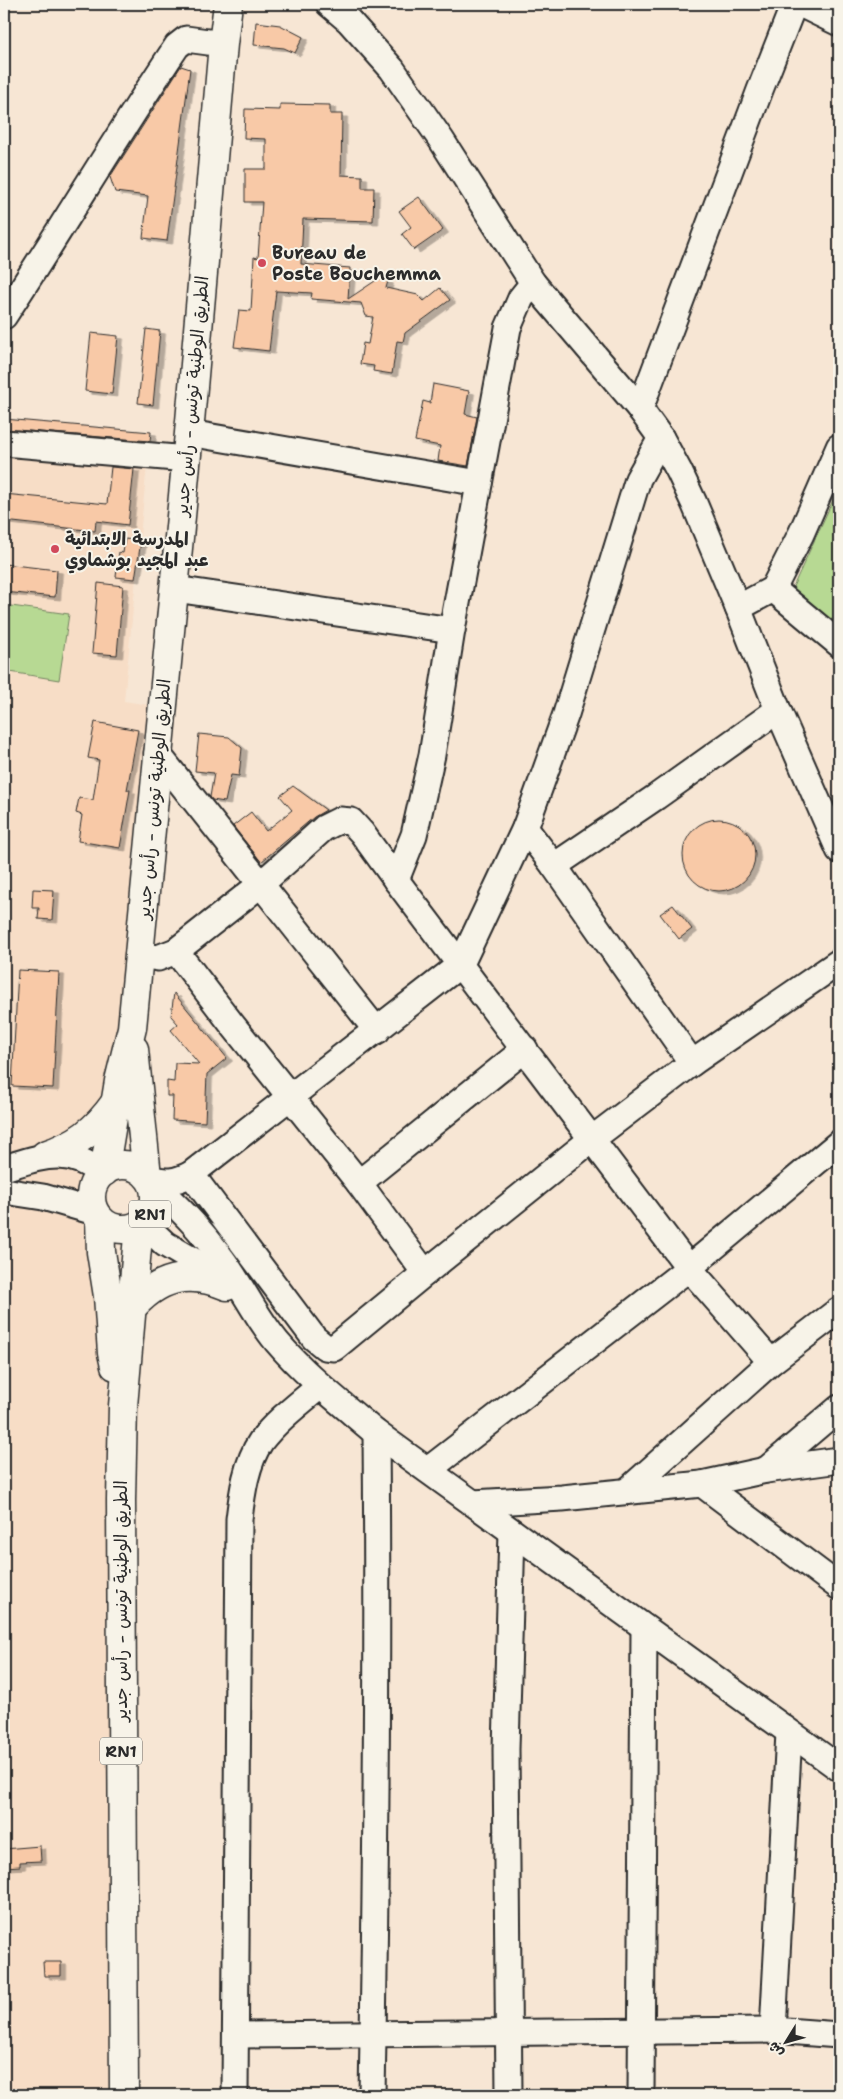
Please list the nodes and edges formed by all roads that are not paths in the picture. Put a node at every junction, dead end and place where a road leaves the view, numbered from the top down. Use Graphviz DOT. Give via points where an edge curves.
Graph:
graph roads {
  1 [pos="228,4"];
  2 [pos="329,4"];
  3 [pos="794,4"];
  4 [pos="800,4"];
  5 [pos="839,23"];
  6 [pos="223,44"];
  7 [pos="533,283"];
  8 [pos="4,316"];
  9 [pos="640,410"];
  10 [pos="661,438"];
  11 [pos="4,443"];
  12 [pos="188,446"];
  13 [pos="839,447"];
  14 [pos="479,483"];
  15 [pos="175,589"];
  16 [pos="773,589"];
  17 [pos="738,608"];
  18 [pos="452,630"];
  19 [pos="839,644"];
  20 [pos="778,710"];
  21 [pos="158,752"];
  22 [pos="525,828"];
  23 [pos="839,850"];
  24 [pos="554,866"];
  25 [pos="396,880"];
  26 [pos="261,884"];
  27 [pos="176,951"];
  28 [pos="139,954"];
  29 [pos="839,962"];
  30 [pos="460,964"];
  31 [pos="132,1028"];
  32 [pos="377,1031"];
  33 [pos="525,1049"];
  34 [pos="692,1063"];
  35 [pos="291,1097"];
  36 [pos="116,1101"];
  37 [pos="592,1139"];
  38 [pos="839,1143"];
  39 [pos="44,1156"];
  40 [pos="4,1168"];
  41 [pos="102,1173"];
  42 [pos="191,1174"];
  43 [pos="149,1178"];
  44 [pos="359,1183"];
  45 [pos="4,1191"];
  46 [pos="98,1216"];
  47 [pos="141,1224"];
  48 [pos="690,1268"];
  49 [pos="425,1273"];
  50 [pos="227,1286"];
  51 [pos="130,1310"];
  52 [pos="839,1310"];
  53 [pos="259,1318"];
  54 [pos="771,1362"];
  55 [pos="320,1386"];
  56 [pos="123,1406"];
  57 [pos="839,1408"];
  58 [pos="376,1433"];
  59 [pos="839,1460"];
  60 [pos="428,1470"];
  61 [pos="766,1470"];
  62 [pos="702,1484"];
  63 [pos="627,1490"];
  64 [pos="473,1503"];
  65 [pos="512,1532"];
  66 [pos="839,1587"];
  67 [pos="644,1628"];
  68 [pos="789,1733"];
  69 [pos="839,1768"];
  70 [pos="641,2030"];
  71 [pos="772,2030"];
  72 [pos="509,2032"];
  73 [pos="373,2034"];
  74 [pos="236,2035"];
  75 [pos="839,2035"];
  76 [pos="124,2095"];
  77 [pos="235,2095"];
  78 [pos="372,2095"];
  79 [pos="509,2095"];
  80 [pos="641,2095"];
  1 -- 6 [label="main road, الطريق الوطنية تونس - رأس جدير / RN1"];
  2 -- 7 [label="street" via="392,68"];
  3 -- 9 [label="street"];
  4 -- 5 [label="street"];
  6 -- 8 [label="street" via="186,39 176,46"];
  6 -- 12 [label="main road, الطريق الوطنية تونس - رأس جدير / RN1"];
  7 -- 9 [label="street"];
  7 -- 14 [label="street" via="521,298 508,328"];
  9 -- 10 [label="street"];
  10 -- 17 [label="street" via="680,470"];
  10 -- 22 [label="street" via="638,479 566,714"];
  11 -- 12 [label="street"];
  12 -- 14 [label="street"];
  12 -- 15 [label="main road, الطريق الوطنية تونس - رأس جدير / RN1"];
  13 -- 16 [label="street"];
  14 -- 18 [label="street"];
  15 -- 18 [label="street"];
  15 -- 21 [label="main road, الطريق الوطنية تونس - رأس جدير / RN1"];
  16 -- 17 [label="street"];
  16 -- 19 [label="street"];
  17 -- 20 [label="street"];
  18 -- 25 [label="street" via="432,755 414,834"];
  20 -- 23 [label="street"];
  20 -- 24 [label="street"];
  21 -- 26 [label="street"];
  21 -- 28 [label="main road, الطريق الوطنية تونس - رأس جدير / RN1"];
  22 -- 24 [label="street"];
  22 -- 30 [label="street"];
  24 -- 34 [label="street"];
  25 -- 26 [label="street" via="351,821 340,820 324,828"];
  25 -- 30 [label="street"];
  26 -- 27 [label="street"];
  26 -- 32 [label="street"];
  27 -- 28 [label="street" via="158,958"];
  27 -- 35 [label="street"];
  28 -- 31 [label="main road, الطريق الوطنية تونس - رأس جدير / RN1"];
  29 -- 34 [label="street"];
  30 -- 32 [label="street"];
  30 -- 33 [label="street"];
  31 -- 36 [label="main road, الطريق الوطنية تونس - رأس جدير / RN1"];
  31 -- 43 [label="main road, الطريق الوطنية تونس - رأس جدير / RN1"];
  32 -- 35 [label="street"];
  33 -- 37 [label="street"];
  33 -- 44 [label="street"];
  34 -- 37 [label="street"];
  35 -- 42 [label="street"];
  35 -- 44 [label="street"];
  36 -- 39 [label="main road" via="86,1136"];
  36 -- 41 [label="main road, الطريق الوطنية تونس - رأس جدير / RN1"];
  37 -- 48 [label="street"];
  37 -- 49 [label="street"];
  38 -- 48 [label="street"];
  39 -- 40 [label="street"];
  39 -- 41 [label="street" via="81,1160"];
  41 -- 43 [label="main road, RN1" via="112,1167 131,1166"];
  41 -- 46 [label="main road, RN1" via="91,1196"];
  42 -- 43 [label="street" via="170,1182"];
  42 -- 49 [label="street" via="314,1338 325,1347 340,1345"];
  43 -- 47 [label="main road, RN1" via="155,1198 149,1216"];
  43 -- 53 [label="street" via="200,1230 242,1287"];
  44 -- 49 [label="street"];
  45 -- 46 [label="street" via="43,1197"];
  46 -- 47 [label="main road, RN1" via="118,1229"];
  46 -- 56 [label="main road, الطريق الوطنية تونس - رأس جدير / RN1" via="112,1353"];
  47 -- 50 [label="street" via="165,1244 211,1271"];
  47 -- 51 [label="main road, الطريق الوطنية تونس - رأس جدير / RN1"];
  48 -- 54 [label="street"];
  48 -- 60 [label="street"];
  50 -- 51 [label="main road" via="210,1279 174,1279 156,1286"];
  50 -- 53 [label="street"];
  51 -- 56 [label="main road, الطريق الوطنية تونس - رأس جدير / RN1"];
  52 -- 54 [label="street"];
  53 -- 55 [label="street" via="277,1342"];
  54 -- 63 [label="street"];
  55 -- 58 [label="street"];
  55 -- 74 [label="street" via="260,1442 243,1489 239,1519"];
  56 -- 76 [label="main road, الطريق الوطنية تونس - رأس جدير / RN1"];
  57 -- 61 [label="street"];
  58 -- 60 [label="street"];
  58 -- 73 [label="street" via="378,1637"];
  59 -- 61 [label="street"];
  60 -- 64 [label="street"];
  61 -- 62 [label="street"];
  62 -- 63 [label="street"];
  62 -- 66 [label="street"];
  63 -- 64 [label="street" via="562,1498"];
  64 -- 65 [label="street"];
  65 -- 67 [label="street"];
  65 -- 72 [label="street" via="506,1749"];
  67 -- 68 [label="street"];
  67 -- 70 [label="street"];
  68 -- 69 [label="street"];
  68 -- 71 [label="street"];
  70 -- 71 [label="street"];
  70 -- 72 [label="street"];
  70 -- 80 [label="street"];
  71 -- 75 [label="street"];
  72 -- 73 [label="street"];
  72 -- 79 [label="street"];
  73 -- 74 [label="street"];
  73 -- 78 [label="street"];
  74 -- 77 [label="street"];
}
